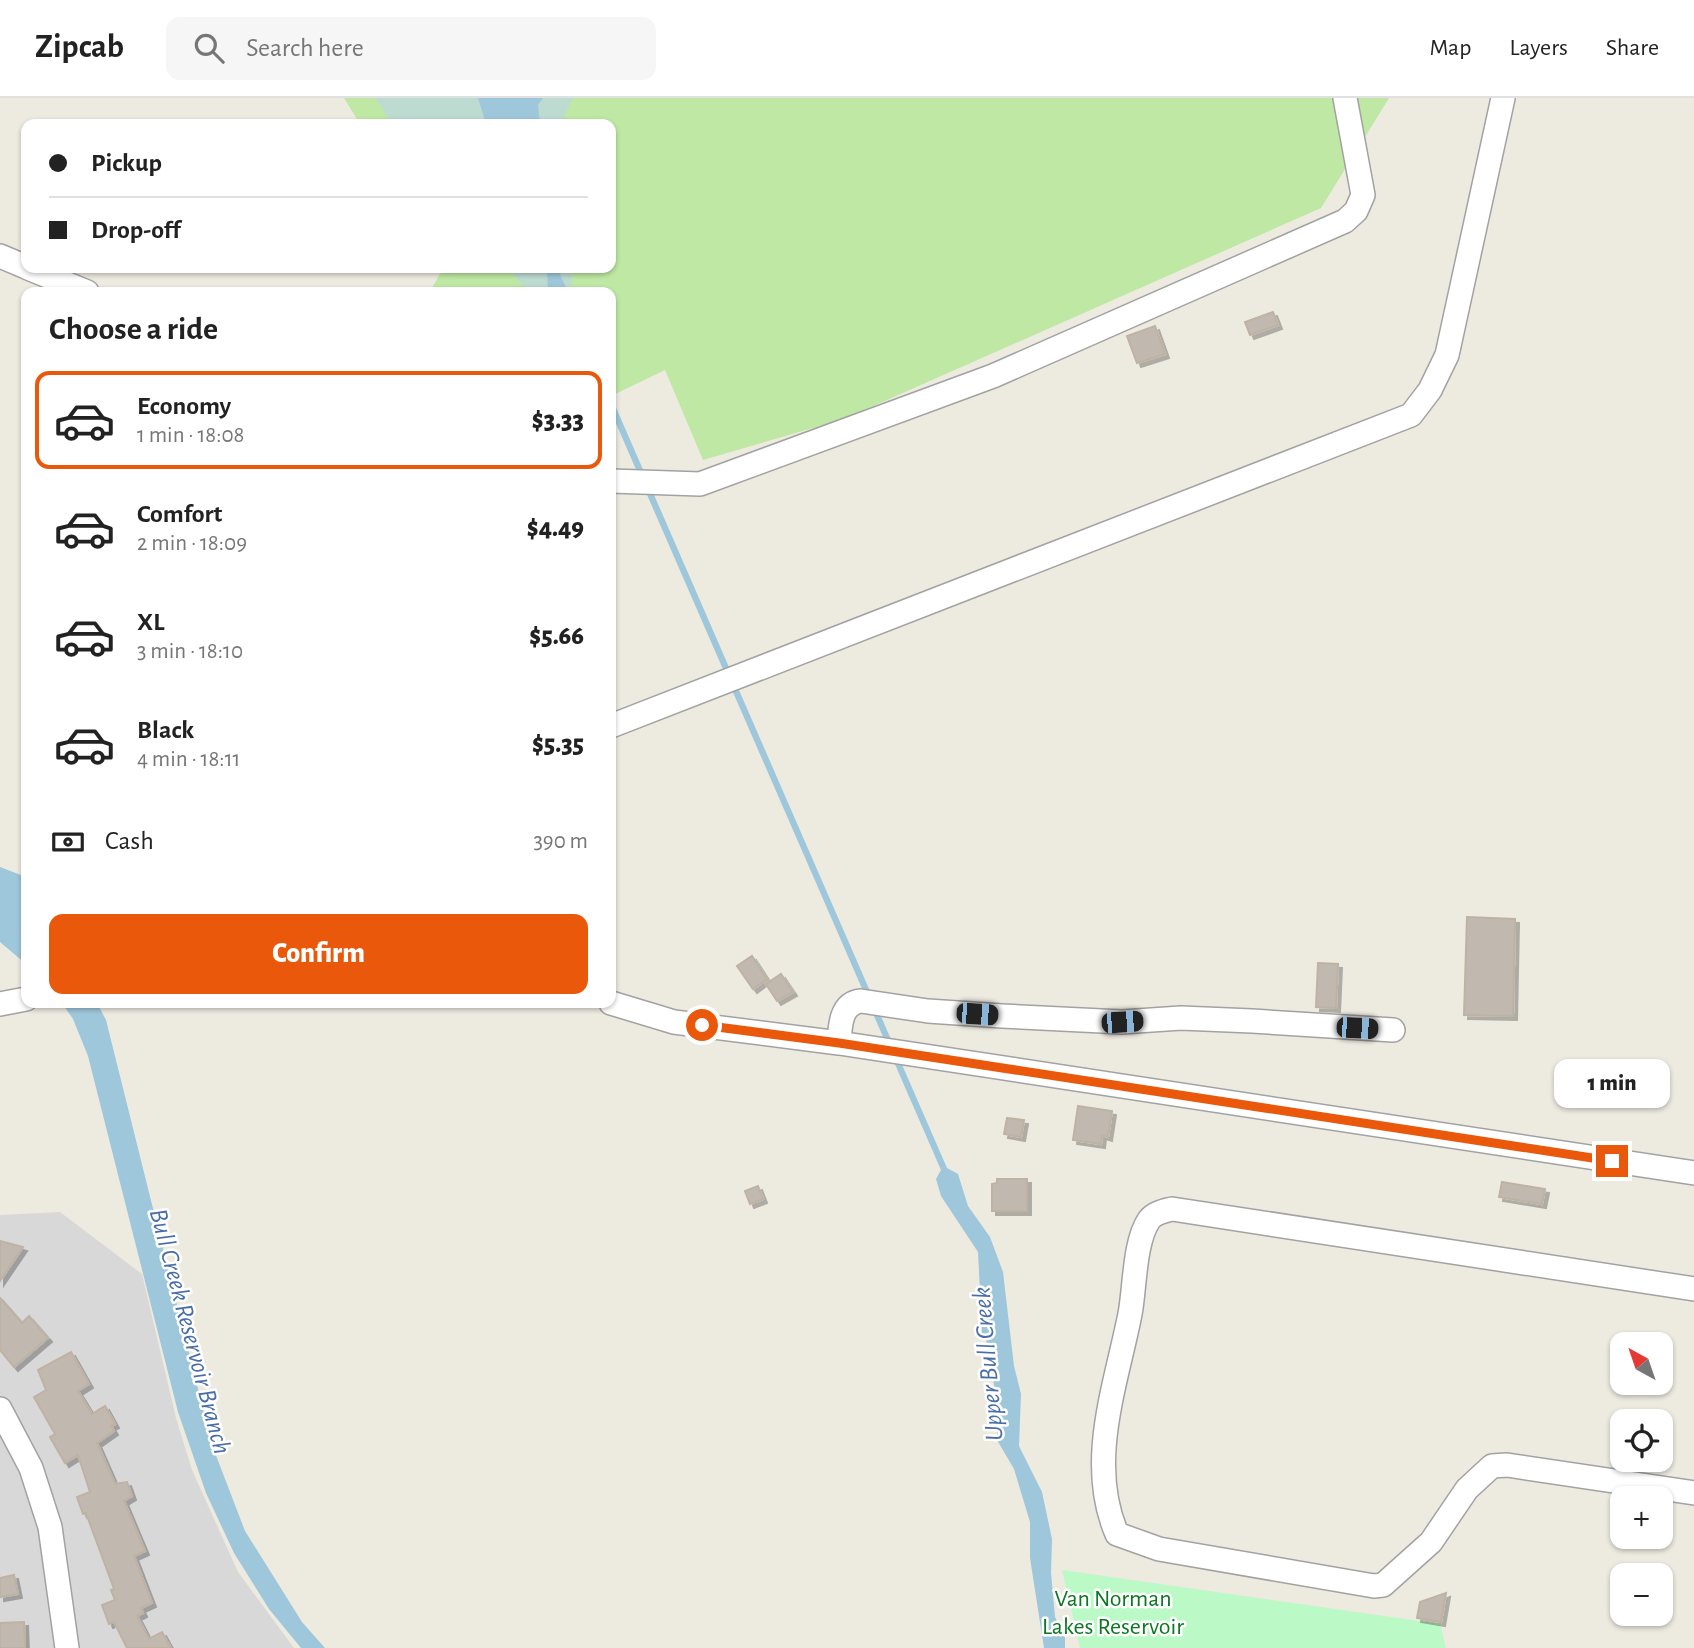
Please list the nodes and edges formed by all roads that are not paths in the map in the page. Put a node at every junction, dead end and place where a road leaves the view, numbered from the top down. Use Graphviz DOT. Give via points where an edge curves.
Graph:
graph roads {
  1 [pos="1345,98"];
  2 [pos="1503,98"];
  3 [pos="0,256"];
  4 [pos="21,265"];
  5 [pos="41,273"];
  6 [pos="75,287"];
  7 [pos="616,481"];
  8 [pos="616,724"];
  9 [pos="21,1000"];
  10 [pos="0,1004"];
  11 [pos="616,1004"];
  12 [pos="1393,1030"];
  13 [pos="839,1043"];
  14 [pos="1694,1173"];
  15 [pos="1694,1289"];
  16 [pos="0,1409"];
  17 [pos="1694,1493"];
  18 [pos="67,1648"];
  1 -- 7 [label="street" via="1363,195 1345,221 993,376 700,484"];
  2 -- 8 [label="street" via="1447,355 1411,415"];
  3 -- 4 [label="street"];
  5 -- 6 [label="street"];
  9 -- 10 [label="street"];
  11 -- 13 [label="street" via="674,1021"];
  12 -- 13 [label="street" via="1181,1018 1122,1022 1002,1016 861,1001 848,1004"];
  13 -- 14 [label="street"];
  15 -- 17 [label="street" via="1172,1209 1158,1213 1149,1220 1141,1238 1106,1429 1103,1482 1117,1534 1130,1541 1374,1586 1383,1585 1431,1542 1467,1489 1492,1466"];
  16 -- 18 [label="street" via="31,1468 50,1527"];
}
